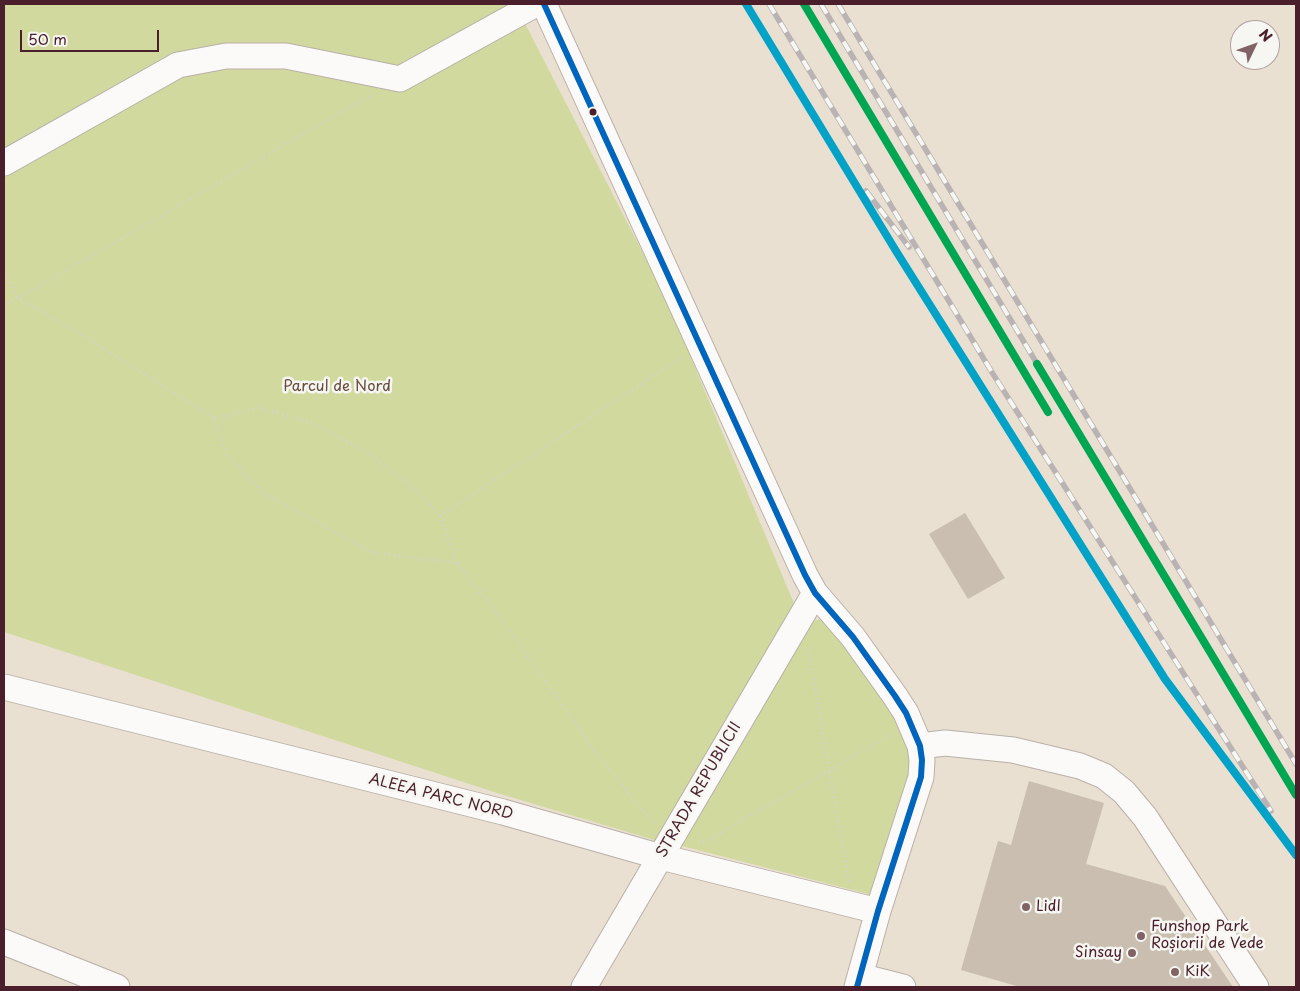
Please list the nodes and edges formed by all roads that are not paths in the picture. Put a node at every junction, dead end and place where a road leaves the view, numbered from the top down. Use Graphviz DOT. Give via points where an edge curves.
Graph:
graph roads {
  1 [pos="536,4"];
  2 [pos="544,4"];
  3 [pos="4,163"];
  4 [pos="815,593"];
  5 [pos="4,687"];
  6 [pos="916,735"];
  7 [pos="665,849"];
  8 [pos="878,911"];
  9 [pos="4,942"];
  10 [pos="858,982"];
  11 [pos="117,987"];
  12 [pos="584,987"];
  13 [pos="904,987"];
  14 [pos="1256,987"];
  1 -- 3 [label="street" via="400,79 286,56 226,56 178,65"];
  2 -- 4 [label="street"];
  4 -- 6 [label="street" via="853,637"];
  4 -- 7 [label="street, STRADA REPUBLICII"];
  5 -- 7 [label="street, ALEEA PARC NORD" via="503,812"];
  6 -- 8 [label="street" via="922,760 921,777"];
  6 -- 14 [label="street" via="945,744 1013,750 1080,766 1104,776 1124,792 1145,817"];
  7 -- 8 [label="street, ALEEA PARC NORD"];
  7 -- 12 [label="street, STRADA REPUBLICII"];
  8 -- 10 [label="street"];
  9 -- 11 [label="street"];
  10 -- 13 [label="street"];
}
